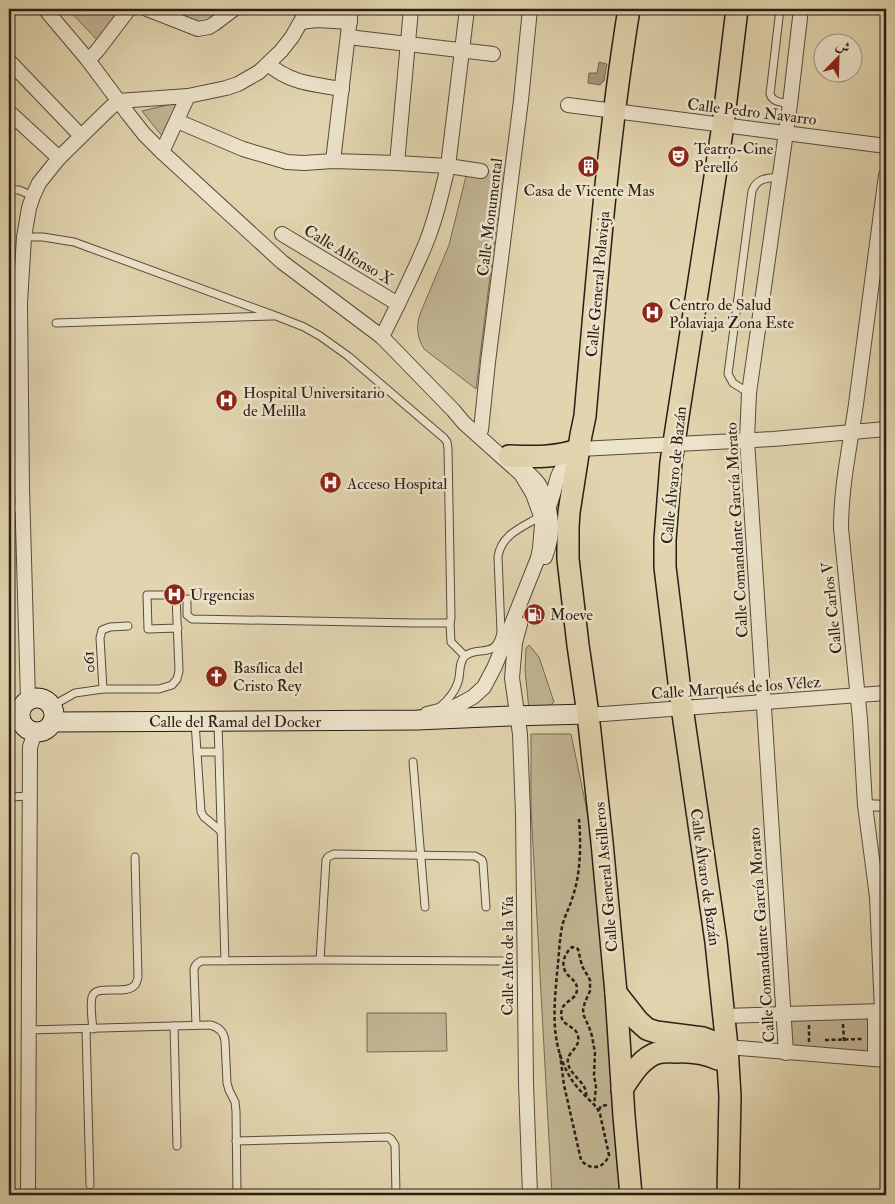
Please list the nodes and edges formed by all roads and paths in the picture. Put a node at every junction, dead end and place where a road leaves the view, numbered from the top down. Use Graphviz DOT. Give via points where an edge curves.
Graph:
graph roads {
  1 [pos="45,9"];
  2 [pos="129,9"];
  3 [pos="146,9"];
  4 [pos="234,9"];
  5 [pos="308,9"];
  6 [pos="411,9"];
  7 [pos="466,9"];
  8 [pos="530,9"];
  9 [pos="629,9"];
  10 [pos="737,9"];
  11 [pos="780,9"];
  12 [pos="802,9"];
  13 [pos="350,15"];
  14 [pos="301,22"];
  15 [pos="348,37"];
  16 [pos="408,44"];
  17 [pos="462,50"];
  18 [pos="493,54"];
  19 [pos="88,60"];
  20 [pos="9,61"];
  21 [pos="268,64"];
  22 [pos="342,88"];
  23 [pos="188,96"];
  24 [pos="118,101"];
  25 [pos="790,104"];
  26 [pos="568,105"];
  27 [pos="614,111"];
  28 [pos="9,112"];
  29 [pos="177,122"];
  30 [pos="723,125"];
  31 [pos="785,133"];
  32 [pos="82,136"];
  33 [pos="886,146"];
  34 [pos="162,152"];
  35 [pos="59,158"];
  36 [pos="333,161"];
  37 [pos="397,163"];
  38 [pos="448,166"];
  39 [pos="481,171"];
  40 [pos="886,175"];
  41 [pos="779,177"];
  42 [pos="9,190"];
  43 [pos="33,196"];
  44 [pos="282,234"];
  45 [pos="24,237"];
  46 [pos="14,303"];
  47 [pos="398,304"];
  48 [pos="276,316"];
  49 [pos="56,323"];
  50 [pos="382,337"];
  51 [pos="749,393"];
  52 [pos="453,410"];
  53 [pos="481,430"];
  54 [pos="886,430"];
  55 [pos="851,432"];
  56 [pos="746,440"];
  57 [pos="674,445"];
  58 [pos="580,449"];
  59 [pos="509,456"];
  60 [pos="16,508"];
  61 [pos="544,514"];
  62 [pos="550,540"];
  63 [pos="568,559"];
  64 [pos="187,598"];
  65 [pos="450,623"];
  66 [pos="128,626"];
  67 [pos="178,628"];
  68 [pos="465,656"];
  69 [pos="103,689"];
  70 [pos="886,693"];
  71 [pos="857,696"];
  72 [pos="28,700"];
  73 [pos="764,702"];
  74 [pos="682,707"];
  75 [pos="516,708"];
  76 [pos="53,714"];
  77 [pos="588,714"];
  78 [pos="425,716"];
  79 [pos="195,722"];
  80 [pos="218,722"];
  81 [pos="22,726"];
  82 [pos="197,752"];
  83 [pos="219,752"];
  84 [pos="413,762"];
  85 [pos="30,796"];
  86 [pos="9,797"];
  87 [pos="865,805"];
  88 [pos="886,806"];
  89 [pos="579,820"];
  90 [pos="221,831"];
  91 [pos="420,856"];
  92 [pos="135,857"];
  93 [pos="881,896"];
  94 [pos="425,907"];
  95 [pos="486,907"];
  96 [pos="320,960"];
  97 [pos="225,961"];
  98 [pos="504,961"];
  99 [pos="616,993"];
  100 [pos="878,1011"];
  101 [pos="842,1012"];
  102 [pos="784,1014"];
  103 [pos="808,1014"];
  104 [pos="724,1016"];
  105 [pos="196,1025"];
  106 [pos="174,1026"];
  107 [pos="89,1029"];
  108 [pos="29,1030"];
  109 [pos="844,1039"];
  110 [pos="881,1039"];
  111 [pos="818,1040"];
  112 [pos="786,1047"];
  113 [pos="809,1048"];
  114 [pos="560,1054"];
  115 [pos="727,1055"];
  116 [pos="845,1057"];
  117 [pos="881,1060"];
  118 [pos="622,1089"];
  119 [pos="586,1096"];
  120 [pos="594,1105"];
  121 [pos="236,1141"];
  122 [pos="177,1146"];
  123 [pos="90,1185"];
  124 [pos="28,1195"];
  125 [pos="237,1195"];
  126 [pos="396,1195"];
  127 [pos="530,1195"];
  128 [pos="631,1195"];
  129 [pos="728,1195"];
  1 -- 19 [label="street"];
  2 -- 19 [label="street"];
  3 -- 4 [label="street" via="198,29 209,27"];
  5 -- 14 [label="street"];
  6 -- 16 [label="street"];
  7 -- 17 [label="street"];
  8 -- 53 [label="street, Calle Monumental"];
  9 -- 27 [label="main road, Calle General Polavieja"];
  10 -- 30 [label="main road, Calle Álvaro de Bazán"];
  11 -- 25 [label="lane" via="770,94 776,101"];
  12 -- 25 [label="street, Calle Comandante García Morato"];
  13 -- 14 [label="street"];
  13 -- 15 [label="street"];
  14 -- 21 [label="street"];
  15 -- 16 [label="street"];
  15 -- 22 [label="street"];
  16 -- 17 [label="street"];
  16 -- 37 [label="street"];
  17 -- 18 [label="street"];
  17 -- 38 [label="street"];
  19 -- 24 [label="street"];
  20 -- 32 [label="street"];
  21 -- 22 [label="street" via="293,80"];
  21 -- 23 [label="street" via="238,84"];
  22 -- 36 [label="street"];
  23 -- 24 [label="street"];
  23 -- 29 [label="street"];
  24 -- 32 [label="street"];
  24 -- 34 [label="street"];
  25 -- 31 [label="street, Calle Comandante García Morato"];
  26 -- 27 [label="street, Calle Pedro Navarro"];
  27 -- 30 [label="street, Calle Pedro Navarro"];
  27 -- 58 [label="main road, Calle General Polavieja"];
  28 -- 35 [label="street"];
  29 -- 34 [label="street"];
  29 -- 36 [label="street" via="243,149 287,162"];
  30 -- 31 [label="street, Calle Pedro Navarro"];
  30 -- 57 [label="main road, Calle Álvaro de Bazán"];
  31 -- 33 [label="street, Calle Pedro Navarro"];
  31 -- 41 [label="street, Calle Comandante García Morato"];
  32 -- 35 [label="street"];
  34 -- 50 [label="street" via="282,262"];
  35 -- 43 [label="street"];
  36 -- 37 [label="street"];
  37 -- 38 [label="street"];
  38 -- 39 [label="street"];
  38 -- 47 [label="street" via="426,244"];
  40 -- 55 [label="street, Calle Carlos V"];
  41 -- 51 [label="street, Calle Comandante García Morato"];
  41 -- 51 [label="lane" via="762,179 752,190 728,374 733,383"];
  42 -- 43 [label="lane"];
  43 -- 45 [label="street"];
  44 -- 47 [label="street, Calle Alfonso X"];
  45 -- 46 [label="street"];
  45 -- 48 [label="lane" via="74,242"];
  46 -- 60 [label="street"];
  47 -- 50 [label="street"];
  48 -- 49 [label="lane"];
  48 -- 65 [label="lane" via="304,327 348,356 444,438 448,448"];
  50 -- 52 [label="street"];
  51 -- 56 [label="street, Calle Comandante García Morato"];
  52 -- 53 [label="street, Calle del Ramal del Docker" via="465,413"];
  52 -- 61 [label="street, Calle del Ramal del Docker" via="521,474"];
  53 -- 59 [label="street, Calle del Ramal del Docker"];
  54 -- 55 [label="street"];
  55 -- 56 [label="street"];
  55 -- 71 [label="street, Calle Carlos V" via="841,528"];
  56 -- 57 [label="street"];
  56 -- 73 [label="street, Calle Comandante García Morato"];
  57 -- 58 [label="street"];
  57 -- 74 [label="main road, Calle Álvaro de Bazán" via="666,516 665,567"];
  58 -- 59 [label="main road" via="556,455"];
  58 -- 61 [label="street" via="559,474 553,499"];
  58 -- 63 [label="main road, Calle General Polavieja" via="569,512"];
  59 -- 61 [label="street, Calle del Ramal del Docker" via="538,482"];
  60 -- 72 [label="street"];
  61 -- 62 [label="street, Calle del Ramal del Docker" via="551,516"];
  61 -- 68 [label="lane" via="507,536 500,546 501,632 498,643 490,650"];
  61 -- 78 [label="street, Calle del Ramal del Docker" via="538,558 484,687 462,703"];
  62 -- 63 [label="street"];
  62 -- 75 [label="street, Calle del Ramal del Docker" via="515,643 512,678"];
  63 -- 77 [label="main road, Calle General Astilleros"];
  64 -- 65 [label="lane" via="187,615 192,619"];
  65 -- 68 [label="lane" via="451,642"];
  66 -- 69 [label="lane, 061" via="102,630"];
  67 -- 67 [label="lane" via="176,595 147,595 148,628"];
  67 -- 69 [label="lane" via="179,671 172,685 159,689"];
  68 -- 78 [label="lane" via="460,664 456,688 446,702"];
  69 -- 76 [label="lane" via="75,693"];
  70 -- 71 [label="street, Calle Marqués de los Vélez"];
  71 -- 73 [label="street, Calle Marqués de los Vélez"];
  71 -- 87 [label="street, Calle Carlos V"];
  72 -- 76 [label="main road" via="39,698 49,702"];
  72 -- 81 [label="main road" via="21,708"];
  73 -- 74 [label="street, Calle Marqués de los Vélez"];
  73 -- 102 [label="street, Calle Comandante García Morato"];
  74 -- 77 [label="street, Calle Marqués de los Vélez"];
  74 -- 104 [label="main road, Calle Álvaro de Bazán"];
  75 -- 77 [label="main road, Calle del Ramal del Docker"];
  75 -- 78 [label="main road, Calle del Ramal del Docker"];
  75 -- 127 [label="street, Calle Alto de la Vía" via="520,734 524,849"];
  76 -- 79 [label="main road, Calle del Ramal del Docker"];
  76 -- 81 [label="main road" via="51,726 44,731"];
  77 -- 99 [label="main road, Calle General Astilleros"];
  78 -- 80 [label="main road, Calle del Ramal del Docker"];
  79 -- 80 [label="main road, Calle del Ramal del Docker"];
  79 -- 82 [label="lane"];
  80 -- 83 [label="lane"];
  81 -- 85 [label="street" via="30,747"];
  82 -- 83 [label="lane"];
  82 -- 90 [label="lane" via="201,812"];
  83 -- 90 [label="lane"];
  84 -- 91 [label="lane"];
  85 -- 86 [label="lane"];
  85 -- 108 [label="street"];
  87 -- 88 [label="street"];
  87 -- 93 [label="street, Calle Carlos V"];
  89 -- 114 [label="path" via="579,870 560,939 554,1012"];
  90 -- 97 [label="lane"];
  91 -- 94 [label="lane"];
  91 -- 95 [label="lane" via="475,856 482,860"];
  91 -- 96 [label="lane" via="334,854 328,857"];
  92 -- 107 [label="lane" via="136,985 124,990 98,990 94,993"];
  93 -- 100 [label="street, Calle Carlos V"];
  96 -- 97 [label="lane"];
  96 -- 98 [label="lane"];
  97 -- 105 [label="lane" via="201,961 195,966"];
  99 -- 115 [label="main road" via="647,1029 703,1038"];
  99 -- 118 [label="main road, Calle General Astilleros"];
  100 -- 101 [label="street"];
  100 -- 110 [label="street, Calle Carlos V"];
  101 -- 103 [label="street"];
  101 -- 109 [label="path"];
  102 -- 103 [label="street"];
  102 -- 104 [label="street"];
  102 -- 112 [label="street, Calle Comandante García Morato"];
  103 -- 113 [label="path"];
  104 -- 115 [label="main road, Calle Álvaro de Bazán"];
  105 -- 106 [label="lane"];
  105 -- 121 [label="lane" via="216,1026 224,1036 227,1083 235,1102"];
  106 -- 107 [label="lane"];
  106 -- 122 [label="lane"];
  107 -- 108 [label="lane"];
  107 -- 123 [label="lane"];
  108 -- 124 [label="street"];
  109 -- 110 [label="path"];
  109 -- 111 [label="path"];
  109 -- 116 [label="path"];
  110 -- 117 [label="street, Calle Carlos V"];
  112 -- 113 [label="street"];
  112 -- 113 [label="path"];
  112 -- 115 [label="street"];
  113 -- 116 [label="street"];
  114 -- 119 [label="path" via="570,1079"];
  114 -- 120 [label="path" via="581,1160 595,1168 604,1164 608,1155 600,1114"];
  115 -- 118 [label="main road" via="694,1051 657,1053 639,1065"];
  115 -- 129 [label="main road, Calle Álvaro de Bazán" via="734,1101"];
  116 -- 117 [label="street"];
  118 -- 128 [label="main road, Calle General Astilleros"];
  119 -- 120 [label="path"];
  119 -- 120 [label="path" via="586,1090 568,1062 578,1036 562,1016 564,1004 573,999 577,991 576,982 563,966 570,948 578,949 590,980 584,1016 590,1027 595,1053"];
  121 -- 125 [label="lane"];
  121 -- 126 [label="lane" via="388,1137 395,1145"];
}
